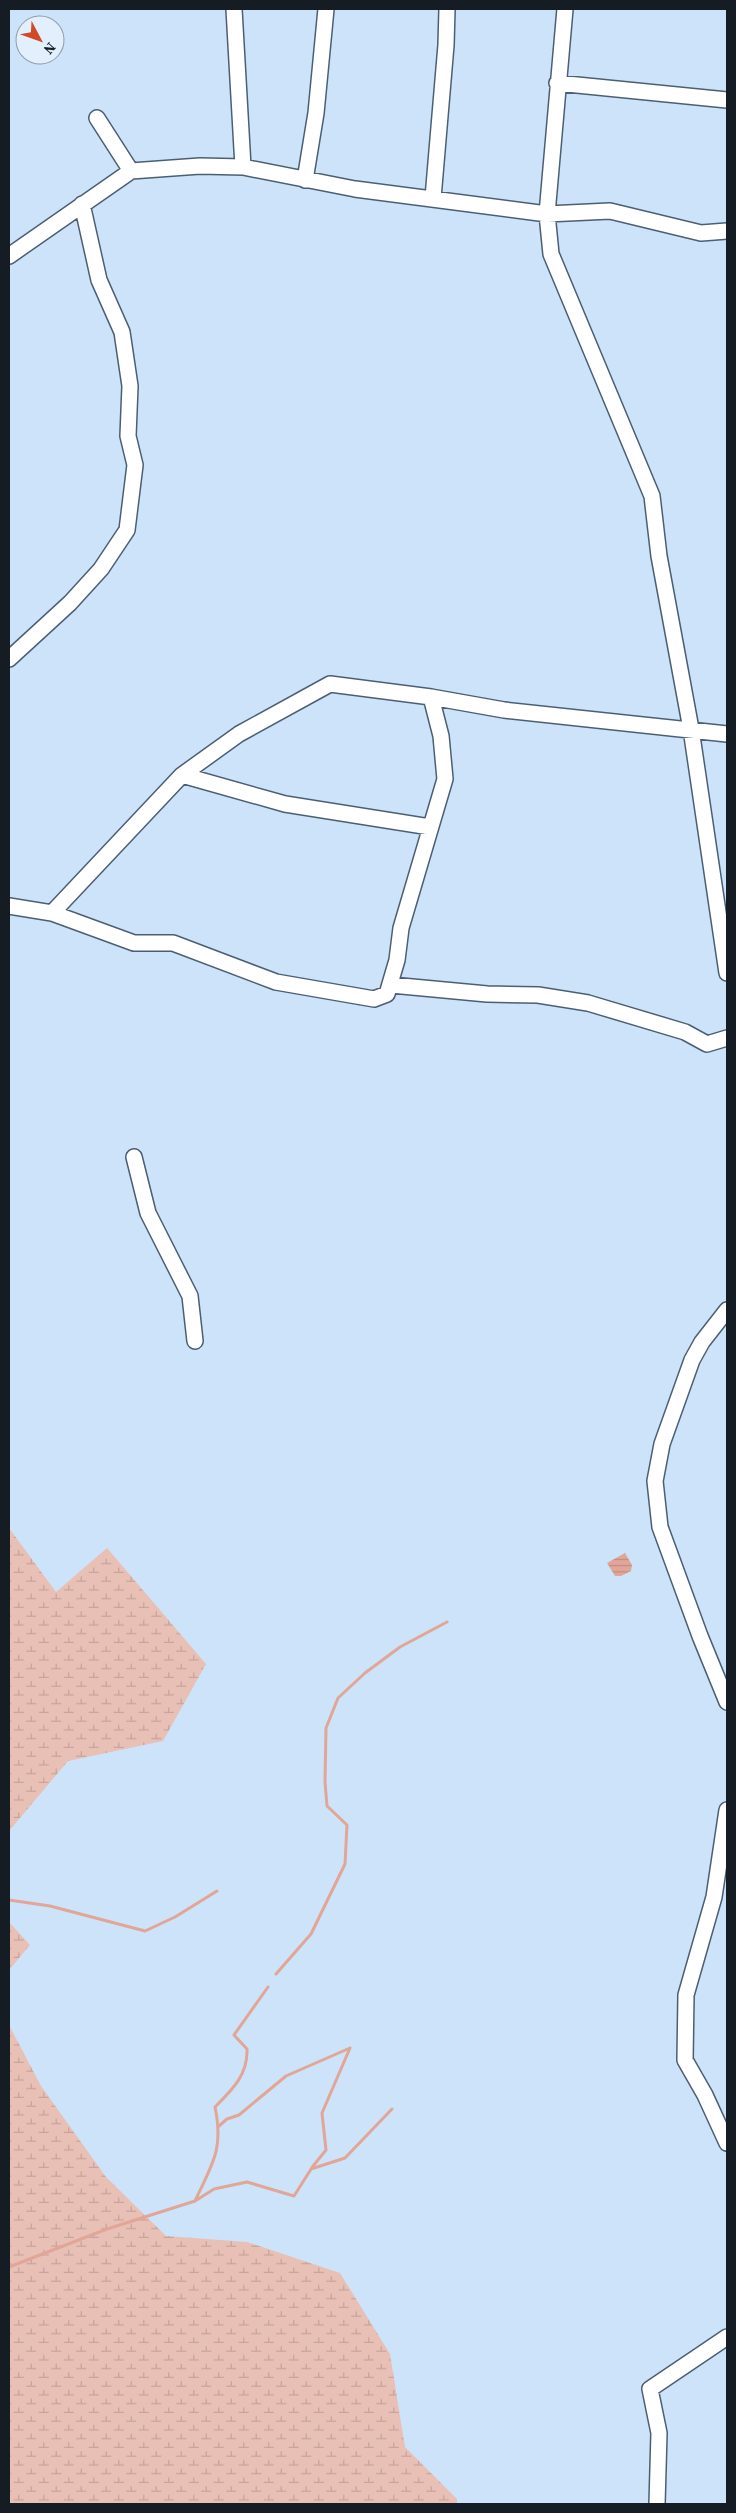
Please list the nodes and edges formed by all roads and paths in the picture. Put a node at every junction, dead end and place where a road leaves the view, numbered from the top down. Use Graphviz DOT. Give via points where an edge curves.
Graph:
graph roads {
  1 [pos="234,9"];
  2 [pos="326,9"];
  3 [pos="447,9"];
  4 [pos="565,9"];
  5 [pos="557,83"];
  6 [pos="727,100"];
  7 [pos="97,118"];
  8 [pos="243,167"];
  9 [pos="131,171"];
  10 [pos="304,180"];
  11 [pos="433,198"];
  12 [pos="82,204"];
  13 [pos="547,214"];
  14 [pos="727,231"];
  15 [pos="9,256"];
  16 [pos="9,659"];
  17 [pos="431,697"];
  18 [pos="691,729"];
  19 [pos="727,734"];
  20 [pos="182,775"];
  21 [pos="430,827"];
  22 [pos="9,906"];
  23 [pos="52,914"];
  24 [pos="727,973"];
  25 [pos="390,985"];
  26 [pos="727,1038"];
  27 [pos="134,1157"];
  28 [pos="727,1310"];
  29 [pos="195,1341"];
  30 [pos="727,1702"];
  31 [pos="727,1810"];
  32 [pos="727,2143"];
  33 [pos="727,2337"];
  34 [pos="657,2504"];
  1 -- 8 [label="street"];
  2 -- 10 [label="street" via="316,113"];
  3 -- 11 [label="street"];
  4 -- 5 [label="street"];
  5 -- 6 [label="street"];
  5 -- 13 [label="street"];
  7 -- 9 [label="street"];
  8 -- 9 [label="street" via="200,166"];
  8 -- 10 [label="street"];
  9 -- 12 [label="street"];
  10 -- 11 [label="street"];
  11 -- 13 [label="street"];
  12 -- 15 [label="street"];
  12 -- 16 [label="street" via="99,280 122,332 129,377 128,436 135,465 127,530 70,603"];
  13 -- 14 [label="street" via="610,211 701,233"];
  13 -- 18 [label="street" via="551,254 652,496 659,556"];
  17 -- 18 [label="street" via="504,710"];
  17 -- 20 [label="street" via="330,684 239,734"];
  17 -- 21 [label="street" via="441,736 445,779"];
  18 -- 19 [label="street"];
  18 -- 24 [label="street"];
  20 -- 21 [label="street" via="285,804"];
  20 -- 23 [label="street"];
  21 -- 25 [label="street" via="401,928"];
  22 -- 23 [label="street"];
  23 -- 25 [label="street" via="134,943 173,943 191,948 276,982 374,999 387,994"];
  25 -- 26 [label="street" via="538,995 588,1002 685,1032 707,1044"];
  27 -- 29 [label="street" via="148,1213 190,1296"];
  28 -- 30 [label="street" via="692,1360 662,1444 655,1481 660,1527"];
  31 -- 32 [label="street" via="714,1897 686,1995 685,2060"];
  33 -- 34 [label="street" via="650,2388 659,2433"];
}
